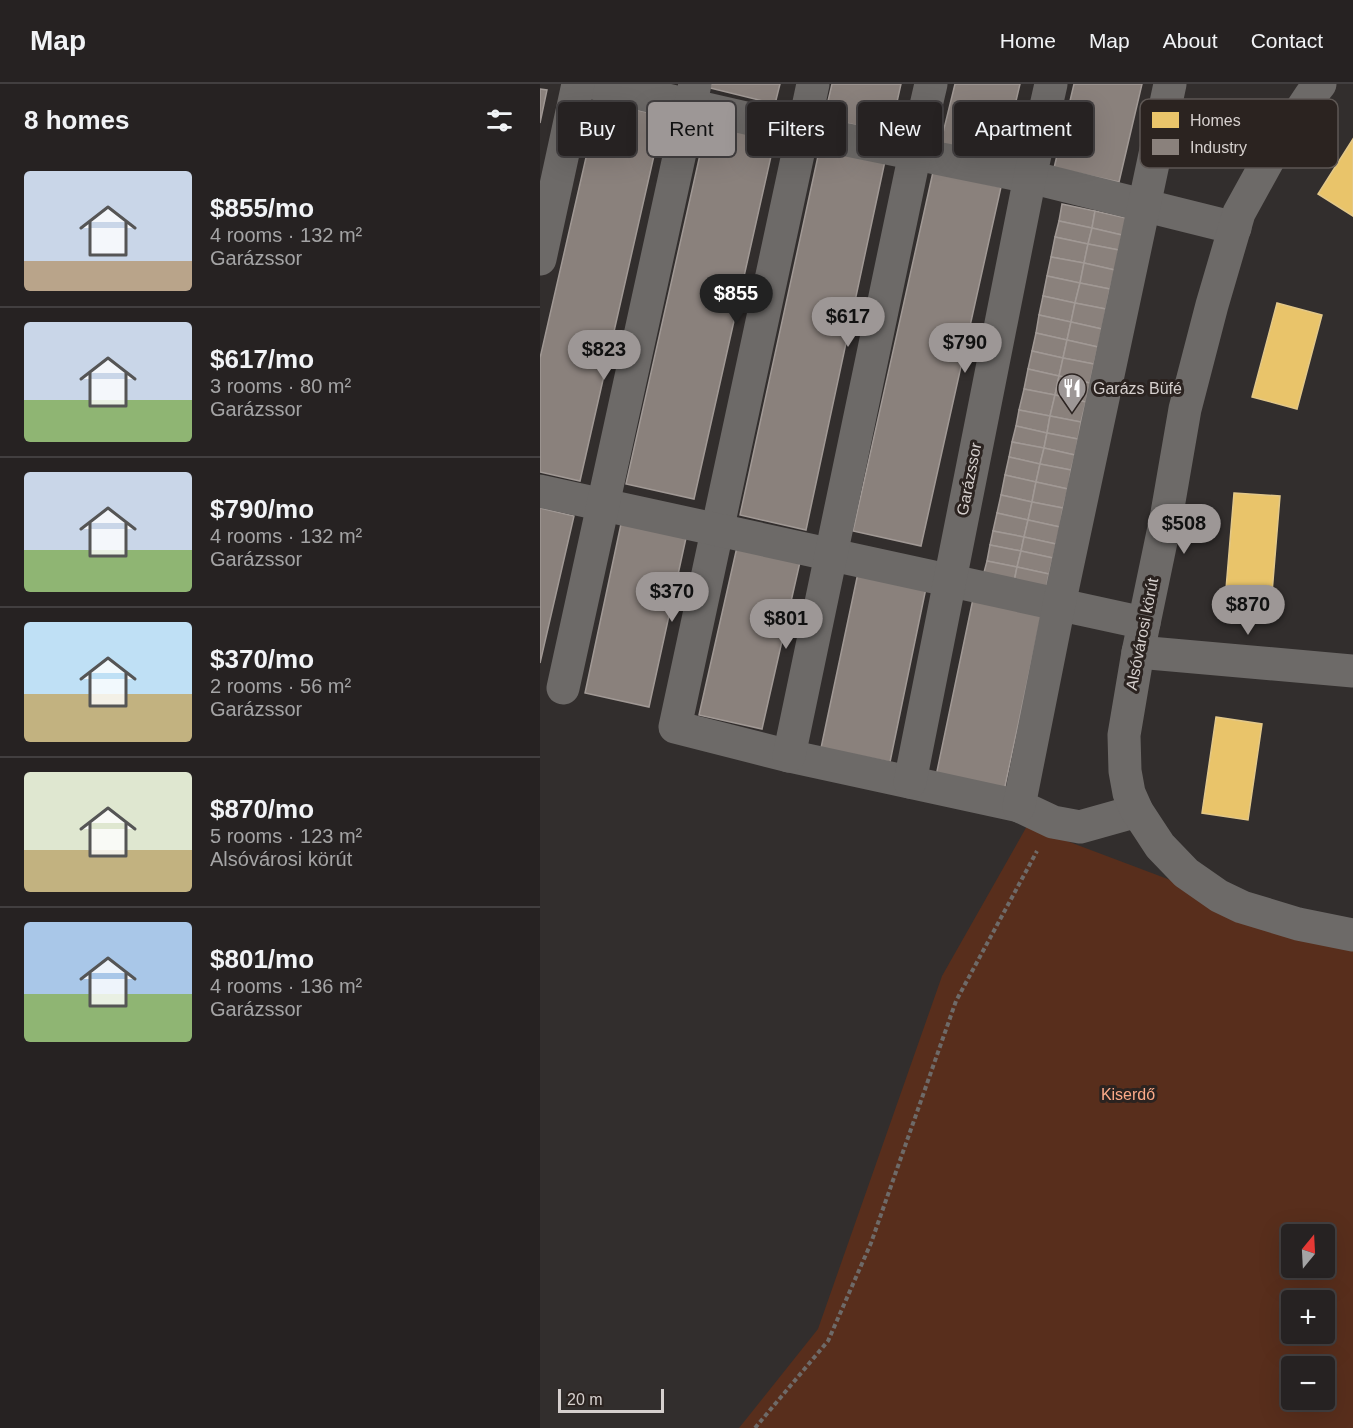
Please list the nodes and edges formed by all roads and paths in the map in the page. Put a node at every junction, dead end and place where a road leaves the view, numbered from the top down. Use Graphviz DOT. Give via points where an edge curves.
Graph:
graph roads {
  1 [pos="578,84"];
  2 [pos="597,84"];
  3 [pos="813,84"];
  4 [pos="931,84"];
  5 [pos="1051,84"];
  6 [pos="1170,84"];
  7 [pos="1320,84"];
  8 [pos="693,94"];
  9 [pos="1167,99"];
  10 [pos="1310,99"];
  11 [pos="809,102"];
  12 [pos="927,102"];
  13 [pos="747,112"];
  14 [pos="798,156"];
  15 [pos="914,156"];
  16 [pos="929,156"];
  17 [pos="1153,168"];
  18 [pos="1264,168"];
  19 [pos="1030,177"];
  20 [pos="1145,206"];
  21 [pos="1235,228"];
  22 [pos="540,260"];
  23 [pos="540,491"];
  24 [pos="603,505"];
  25 [pos="718,530"];
  26 [pos="832,554"];
  27 [pos="949,581"];
  28 [pos="1059,605"];
  29 [pos="1141,637"];
  30 [pos="1353,671"];
  31 [pos="563,688"];
  32 [pos="789,756"];
  33 [pos="909,782"];
  34 [pos="1019,806"];
  35 [pos="1137,811"];
  36 [pos="1053,822"];
  37 [pos="1353,935"];
  38 [pos="755,1428"];
  1 -- 22 [label="street"];
  2 -- 8 [label="street"];
  3 -- 11 [label="street"];
  4 -- 12 [label="street"];
  5 -- 19 [label="street, Garázssor"];
  6 -- 9 [label="street"];
  7 -- 10 [label="street, Alsóvárosi körút"];
  8 -- 13 [label="street"];
  8 -- 24 [label="street"];
  14 -- 25 [label="street"];
  15 -- 26 [label="street"];
  16 -- 19 [label="street"];
  17 -- 20 [label="street"];
  18 -- 21 [label="street, Alsóvárosi körút"];
  19 -- 20 [label="street"];
  19 -- 27 [label="street, Garázssor"];
  20 -- 21 [label="street"];
  20 -- 28 [label="street"];
  21 -- 29 [label="street, Alsóvárosi körút" via="1185,409"];
  23 -- 24 [label="street"];
  24 -- 25 [label="street"];
  24 -- 31 [label="street"];
  25 -- 26 [label="street"];
  25 -- 32 [label="street" via="675,727"];
  26 -- 27 [label="street"];
  26 -- 32 [label="street"];
  27 -- 28 [label="street"];
  27 -- 33 [label="street, Garázssor"];
  28 -- 29 [label="street"];
  28 -- 34 [label="street"];
  29 -- 30 [label="street"];
  29 -- 35 [label="street, Alsóvárosi körút" via="1124,735 1125,771"];
  32 -- 33 [label="street"];
  33 -- 34 [label="street"];
  34 -- 36 [label="street"];
  35 -- 36 [label="street" via="1080,827"];
  35 -- 37 [label="street, Alsóvárosi körút" via="1166,853 1219,896 1298,924"];
  36 -- 38 [label="path" via="956,1001 871,1244 828,1341"];
}
